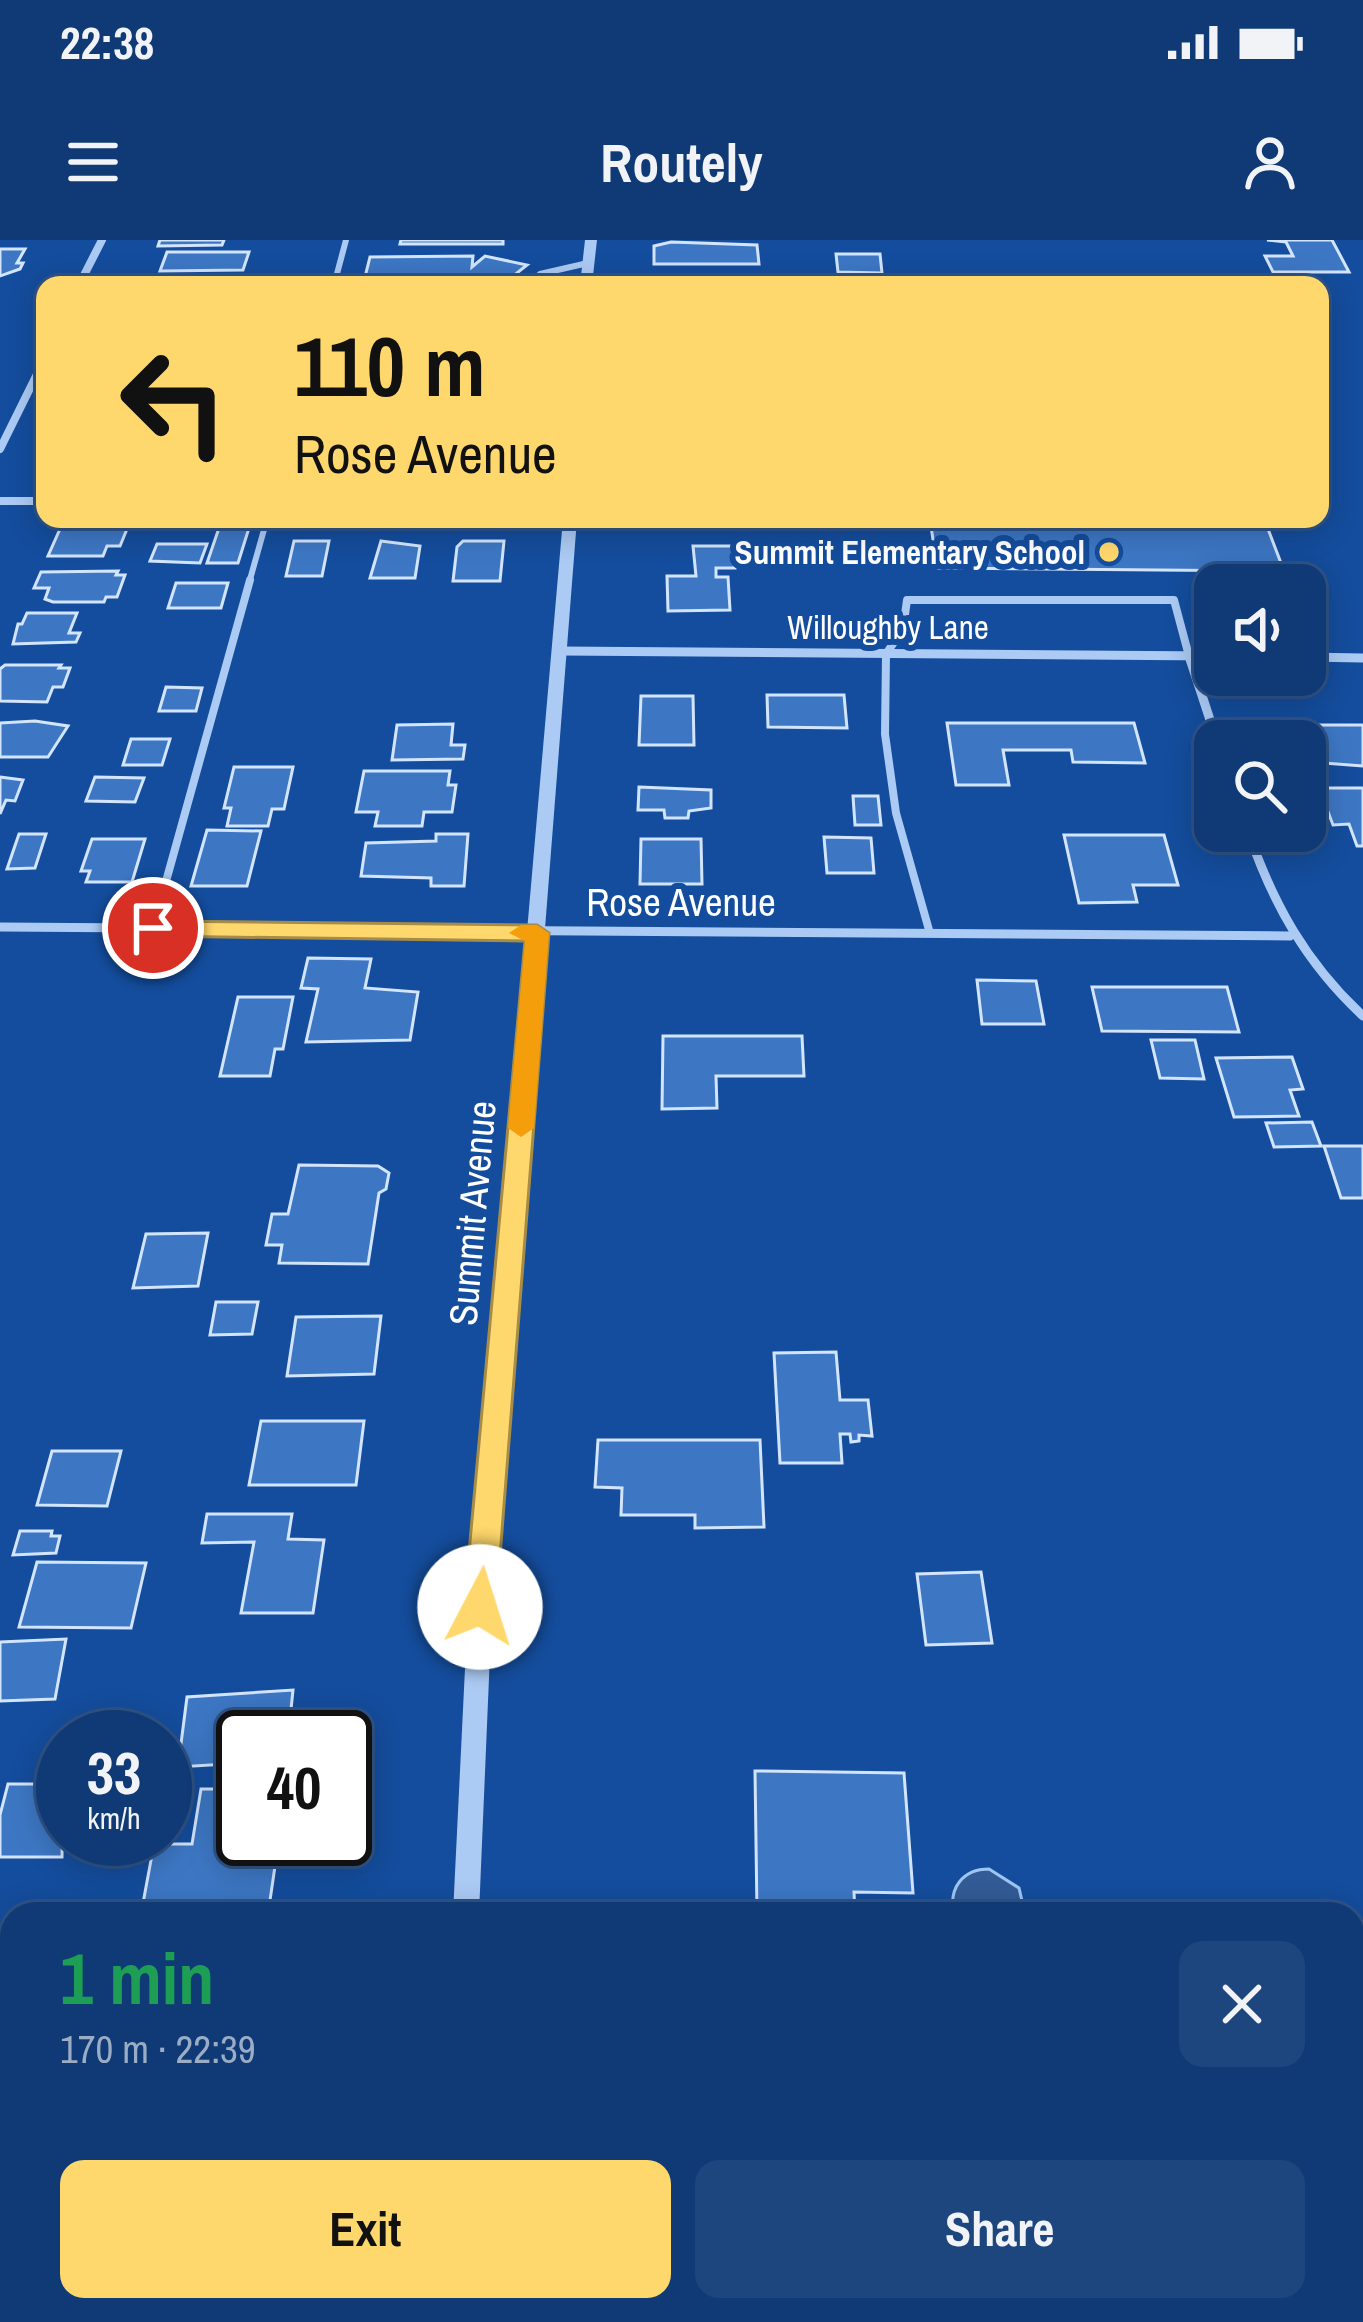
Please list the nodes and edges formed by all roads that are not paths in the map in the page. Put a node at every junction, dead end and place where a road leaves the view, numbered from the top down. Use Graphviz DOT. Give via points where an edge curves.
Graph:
graph roads {
  1 [pos="101,240"];
  2 [pos="346,240"];
  3 [pos="591,240"];
  4 [pos="588,263"];
  5 [pos="83,276"];
  6 [pos="336,276"];
  7 [pos="538,276"];
  8 [pos="587,276"];
  9 [pos="36,376"];
  10 [pos="0,449"];
  11 [pos="0,501"];
  12 [pos="36,501"];
  13 [pos="264,528"];
  14 [pos="568,528"];
  15 [pos="560,651"];
  16 [pos="886,654"];
  17 [pos="1189,656"];
  18 [pos="1194,656"];
  19 [pos="1326,657"];
  20 [pos="1363,658"];
  21 [pos="1210,720"];
  22 [pos="1255,852"];
  23 [pos="0,927"];
  24 [pos="153,928"];
  25 [pos="929,930"];
  26 [pos="537,933"];
  27 [pos="1290,936"];
  28 [pos="1363,1016"];
  29 [pos="467,1902"];
  1 -- 5 [label="street"];
  2 -- 6 [label="lane"];
  3 -- 4 [label="street"];
  4 -- 7 [label="lane"];
  4 -- 8 [label="street"];
  9 -- 10 [label="street"];
  11 -- 12 [label="street"];
  13 -- 24 [label="lane"];
  14 -- 15 [label="street, Summit Avenue"];
  15 -- 16 [label="street, Willoughby Lane"];
  15 -- 26 [label="street, Summit Avenue"];
  16 -- 17 [label="street, Willoughby Lane"];
  16 -- 17 [label="lane" via="903,629 907,600 1174,600"];
  16 -- 25 [label="lane" via="885,734 896,813"];
  17 -- 18 [label="street, Willoughby Lane"];
  17 -- 21 [label="street"];
  19 -- 20 [label="street"];
  22 -- 27 [label="street"];
  23 -- 24 [label="street, Rose Avenue"];
  24 -- 26 [label="street, Rose Avenue"];
  25 -- 26 [label="street, Rose Avenue"];
  25 -- 27 [label="street, Rose Avenue"];
  26 -- 29 [label="street, Summit Avenue" via="480,1607"];
  27 -- 28 [label="street"];
}
